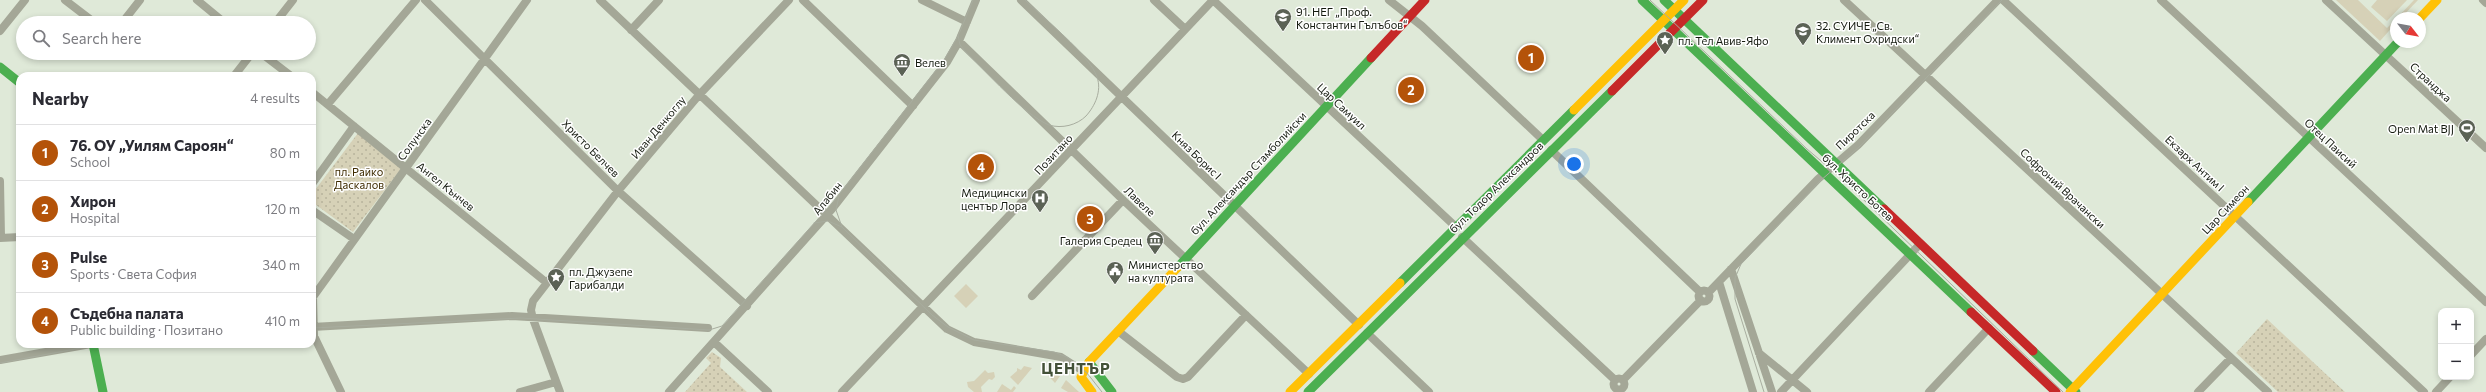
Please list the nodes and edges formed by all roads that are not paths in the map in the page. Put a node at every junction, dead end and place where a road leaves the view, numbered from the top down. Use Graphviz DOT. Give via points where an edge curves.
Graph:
graph roads {
  1 [pos="25,0"];
  2 [pos="65,0"];
  3 [pos="140,0"];
  4 [pos="197,0"];
  5 [pos="293,0"];
  6 [pos="416,0"];
  7 [pos="425,0"];
  8 [pos="527,0"];
  9 [pos="600,0"];
  10 [pos="659,0"];
  11 [pos="789,0"];
  12 [pos="803,0"];
  13 [pos="922,0"];
  14 [pos="976,0"];
  15 [pos="1022,0"];
  16 [pos="1154,0"];
  17 [pos="1213,0"];
  18 [pos="1389,0"];
  19 [pos="1425,0"];
  20 [pos="1642,0"];
  21 [pos="1664,0"];
  22 [pos="1684,0"];
  23 [pos="1702,0"];
  24 [pos="1844,0"];
  25 [pos="1998,0"];
  26 [pos="2003,0"];
  27 [pos="2161,0"];
  28 [pos="2326,0"];
  29 [pos="2437,0"];
  30 [pos="2483,0"];
  31 [pos="2486,3"];
  32 [pos="1674,10"];
  33 [pos="2426,12"];
  34 [pos="85,16"];
  35 [pos="127,16"];
  36 [pos="216,16"];
  37 [pos="280,16"];
  38 [pos="1409,18"];
  39 [pos="1683,19"];
  40 [pos="1663,20"];
  41 [pos="967,22"];
  42 [pos="1185,29"];
  43 [pos="631,30"];
  44 [pos="1673,30"];
  45 [pos="0,31"];
  46 [pos="959,41"];
  47 [pos="2392,48"];
  48 [pos="2386,55"];
  49 [pos="486,58"];
  50 [pos="247,60"];
  51 [pos="270,60"];
  52 [pos="0,67"];
  53 [pos="237,72"];
  54 [pos="286,72"];
  55 [pos="1926,76"];
  56 [pos="16,80"];
  57 [pos="316,95"];
  58 [pos="699,95"];
  59 [pos="1121,97"];
  60 [pos="328,104"];
  61 [pos="913,106"];
  62 [pos="1326,106"];
  63 [pos="354,126"];
  64 [pos="2309,137"];
  65 [pos="1543,140"];
  66 [pos="2486,148"];
  67 [pos="1071,150"];
  68 [pos="1551,150"];
  69 [pos="1837,162"];
  70 [pos="406,168"];
  71 [pos="1826,172"];
  72 [pos="316,178"];
  73 [pos="0,181"];
  74 [pos="618,191"];
  75 [pos="1123,200"];
  76 [pos="1234,206"];
  77 [pos="316,213"];
  78 [pos="827,216"];
  79 [pos="2235,216"];
  80 [pos="1456,227"];
  81 [pos="16,237"];
  82 [pos="1462,237"];
  83 [pos="1,238"];
  84 [pos="354,240"];
  85 [pos="1920,244"];
  86 [pos="1911,253"];
  87 [pos="1186,258"];
  88 [pos="1731,269"];
  89 [pos="1719,282"];
  90 [pos="547,283"];
  91 [pos="316,293"];
  92 [pos="2162,293"];
  93 [pos="1703,295"];
  94 [pos="1032,296"];
  95 [pos="2486,302"];
  96 [pos="747,306"];
  97 [pos="922,308"];
  98 [pos="1246,315"];
  99 [pos="533,316"];
  100 [pos="1359,324"];
  101 [pos="316,327"];
  102 [pos="708,328"];
  103 [pos="1990,328"];
  104 [pos="1118,331"];
  105 [pos="1367,333"];
  106 [pos="2486,339"];
  107 [pos="316,340"];
  108 [pos="714,342"];
  109 [pos="69,348"];
  110 [pos="93,348"];
  111 [pos="2474,352"];
  112 [pos="1759,353"];
  113 [pos="2231,358"];
  114 [pos="0,360"];
  115 [pos="1089,362"];
  116 [pos="1083,372"];
  117 [pos="1309,374"];
  118 [pos="1793,379"];
  119 [pos="2447,380"];
  120 [pos="556,382"];
  121 [pos="1620,386"];
  122 [pos="2073,391"];
  123 [pos="103,392"];
  124 [pos="341,392"];
  125 [pos="520,392"];
  126 [pos="560,392"];
  127 [pos="669,392"];
  128 [pos="768,392"];
  129 [pos="842,392"];
  130 [pos="1092,392"];
  131 [pos="1112,392"];
  132 [pos="1290,392"];
  133 [pos="1308,392"];
  134 [pos="1429,392"];
  135 [pos="1753,392"];
  136 [pos="1772,392"];
  137 [pos="1781,392"];
  138 [pos="1807,392"];
  139 [pos="1929,392"];
  140 [pos="2056,392"];
  141 [pos="2198,392"];
  142 [pos="2268,392"];
  143 [pos="2424,392"];
  144 [pos="2436,392"];
  1 -- 45 [label="street"];
  2 -- 34 [label="street"];
  3 -- 35 [label="street"];
  4 -- 36 [label="street"];
  5 -- 37 [label="street"];
  6 -- 60 [label="street"];
  7 -- 49 [label="street, Христо Белчев"];
  8 -- 49 [label="street, Солунска"];
  9 -- 43 [label="street"];
  10 -- 43 [label="street"];
  11 -- 58 [label="street, Иван Денкоглу"];
  12 -- 61 [label="street"];
  13 -- 41 [label="street"];
  14 -- 41 [label="street, Алабин"];
  15 -- 59 [label="street, Княз Борис I"];
  16 -- 42 [label="street"];
  17 -- 42 [label="street, Позитано"];
  17 -- 62 [label="street, Цар Самуил"];
  18 -- 38 [label="street"];
  19 -- 38 [label="main road, бул. Александър Стамболийски"];
  20 -- 40 [label="main road, бул. Христо Ботев"];
  21 -- 32 [label="main road, бул. Христо Ботев"];
  22 -- 32 [label="main road, бул. Тодор Александров"];
  23 -- 39 [label="main road, бул. Тодор Александров"];
  24 -- 55 [label="street, Софроний Врачански"];
  25 -- 55 [label="street, Пиротска"];
  26 -- 79 [label="street, Екзарх Антим I"];
  27 -- 64 [label="street, Отец Паисий"];
  28 -- 48 [label="street, Странджа"];
  29 -- 33 [label="main road"];
  30 -- 31 [label="street"];
  32 -- 39 [label="main road, бул. Христо Ботев"];
  32 -- 40 [label="main road, бул. Тодор Александров"];
  38 -- 62 [label="main road, бул. Александър Стамболийски"];
  38 -- 65 [label="street" via="1422,26"];
  39 -- 44 [label="main road, бул. Тодор Александров"];
  39 -- 69 [label="main road, бул. Христо Ботев"];
  40 -- 44 [label="main road, бул. Христо Ботев"];
  40 -- 65 [label="main road, бул. Тодор Александров"];
  41 -- 46 [label="street, Алабин"];
  42 -- 59 [label="street, Позитано"];
  43 -- 58 [label="street"];
  44 -- 68 [label="main road, бул. Тодор Александров"];
  44 -- 71 [label="main road, бул. Христо Ботев"];
  46 -- 61 [label="street, Алабин" via="947,62"];
  46 -- 67 [label="street, Лавеле"];
  47 -- 48 [label="main road, Цар Симеон"];
  48 -- 64 [label="main road, Цар Симеон"];
  48 -- 66 [label="street, Странджа"];
  49 -- 70 [label="street, Солунска"];
  49 -- 74 [label="street, Христо Белчев"];
  50 -- 53 [label="street"];
  51 -- 54 [label="street"];
  52 -- 56 [label="main road"];
  55 -- 69 [label="street, Пиротска"];
  55 -- 92 [label="street, Софроний Врачански"];
  57 -- 60 [label="street, Ангел Кънчев"];
  58 -- 74 [label="street, Иван Денкоглу"];
  58 -- 78 [label="street"];
  59 -- 67 [label="street, Позитано"];
  59 -- 76 [label="street, Княз Борис I"];
  60 -- 63 [label="street, Ангел Кънчев"];
  61 -- 78 [label="street, Алабин"];
  62 -- 76 [label="main road, бул. Александър Стамболийски"];
  62 -- 80 [label="street, Цар Самуил"];
  63 -- 70 [label="street, Ангел Кънчев"];
  63 -- 72 [label="street"];
  64 -- 79 [label="main road, Цар Симеон"];
  64 -- 95 [label="street, Отец Паисий"];
  65 -- 80 [label="main road, бул. Тодор Александров"];
  67 -- 75 [label="street, Лавеле"];
  67 -- 97 [label="street, Позитано"];
  68 -- 82 [label="main road, бул. Тодор Александров"];
  68 -- 93 [label="street"];
  69 -- 71 [label="street, Пиротска"];
  69 -- 85 [label="main road, бул. Христо Ботев"];
  70 -- 84 [label="street, Солунска"];
  70 -- 90 [label="street, Ангел Кънчев"];
  71 -- 86 [label="main road, бул. Христо Ботев"];
  71 -- 88 [label="street, Пиротска"];
  73 -- 83 [label="street"];
  74 -- 90 [label="street, Иван Денкоглу"];
  74 -- 96 [label="street, Христо Белчев"];
  75 -- 87 [label="street, Лавеле"];
  75 -- 94 [label="street"];
  76 -- 87 [label="main road, бул. Александър Стамболийски"];
  76 -- 100 [label="street, Княз Борис I"];
  77 -- 84 [label="street"];
  78 -- 96 [label="street, Алабин"];
  78 -- 97 [label="street"];
  79 -- 92 [label="main road, Цар Симеон"];
  79 -- 143 [label="street, Екзарх Антим I"];
  80 -- 100 [label="main road, бул. Тодор Александров"];
  81 -- 83 [label="street"];
  82 -- 105 [label="main road, бул. Тодор Александров"];
  82 -- 121 [label="street"];
  84 -- 91 [label="street, Солунска"];
  85 -- 86 [label="street"];
  85 -- 122 [label="main road, бул. Христо Ботев"];
  86 -- 103 [label="main road, бул. Христо Ботев"];
  86 -- 118 [label="street"];
  87 -- 98 [label="street, Лавеле"];
  87 -- 104 [label="main road, бул. Александър Стамболийски"];
  88 -- 89 [label="street, Пиротска"];
  88 -- 112 [label="street"];
  89 -- 93 [label="street, Пиротска"];
  89 -- 135 [label="street"];
  90 -- 99 [label="street, Иван Денкоглу" via="532,306"];
  92 -- 113 [label="street, Софроний Врачански"];
  92 -- 122 [label="main road, Цар Симеон"];
  93 -- 121 [label="street, Пиротска"];
  96 -- 108 [label="street, Алабин"];
  97 -- 116 [label="street" via="947,329 974,342 1061,357"];
  97 -- 129 [label="street, Позитано"];
  98 -- 104 [label="street" via="1188,377 1183,379"];
  98 -- 117 [label="street, Лавеле"];
  99 -- 101 [label="street"];
  99 -- 102 [label="street"];
  99 -- 120 [label="street"];
  100 -- 117 [label="main road, бул. Тодор Александров"];
  103 -- 139 [label="street"];
  103 -- 140 [label="main road, бул. Христо Ботев"];
  104 -- 115 [label="main road, бул. Александър Стамболийски"];
  105 -- 133 [label="main road, бул. Тодор Александров"];
  105 -- 134 [label="street"];
  106 -- 111 [label="street"];
  107 -- 124 [label="street, Солунска"];
  108 -- 127 [label="street, Алабин"];
  108 -- 128 [label="street"];
  109 -- 114 [label="street"];
  110 -- 123 [label="main road"];
  112 -- 118 [label="street"];
  112 -- 136 [label="street"];
  113 -- 141 [label="street"];
  113 -- 142 [label="street, Софроний Врачански"];
  115 -- 116 [label="main road, бул. Александър Стамболийски"];
  115 -- 131 [label="main road"];
  116 -- 130 [label="main road" via="1082,381"];
  117 -- 132 [label="main road, бул. Тодор Александров"];
  118 -- 137 [label="street"];
  118 -- 138 [label="street"];
  119 -- 144 [label="street"];
  120 -- 125 [label="street"];
  120 -- 126 [label="street"];
}
